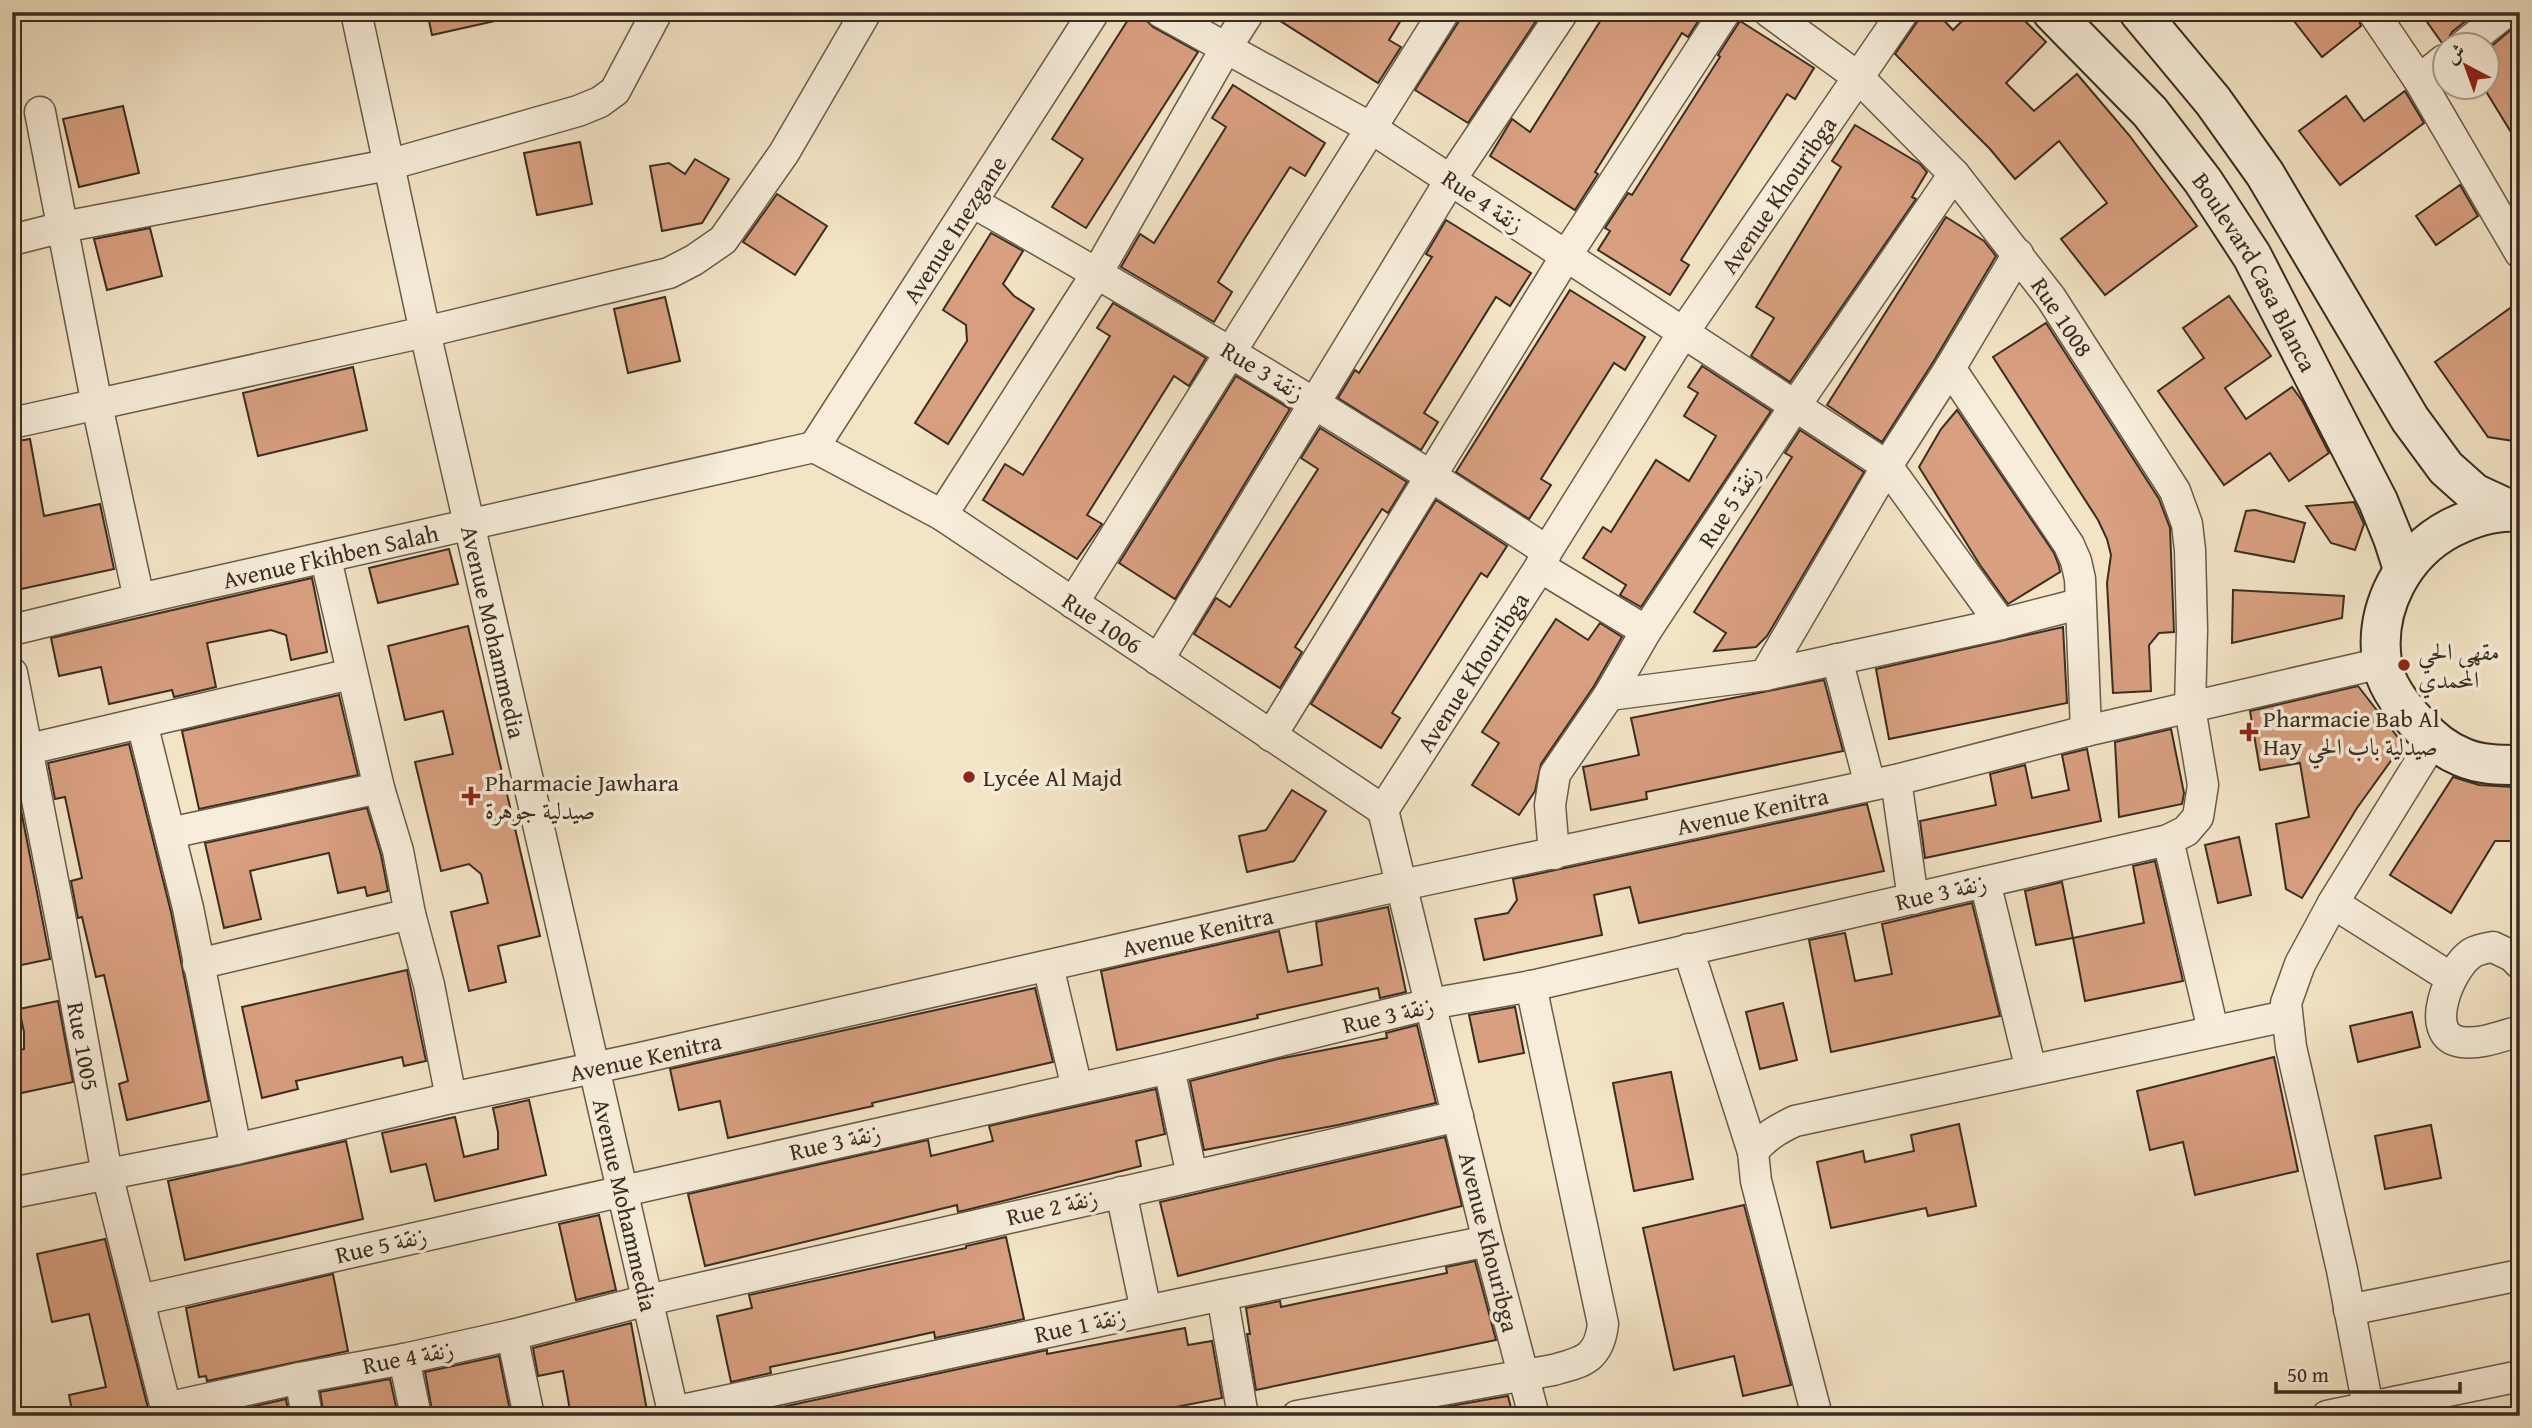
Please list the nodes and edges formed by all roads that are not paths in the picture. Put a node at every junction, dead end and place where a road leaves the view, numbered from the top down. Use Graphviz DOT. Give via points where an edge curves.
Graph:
graph roads {
  1 [pos="356,12"];
  2 [pos="657,12"];
  3 [pos="866,12"];
  4 [pos="1094,12"];
  5 [pos="1160,12"];
  6 [pos="1249,12"];
  7 [pos="1444,12"];
  8 [pos="1563,12"];
  9 [pos="1725,12"];
  10 [pos="1769,12"];
  11 [pos="1903,12"];
  12 [pos="2052,12"];
  13 [pos="2373,12"];
  14 [pos="2506,12"];
  15 [pos="2142,13"];
  16 [pos="2481,32"];
  17 [pos="1226,48"];
  18 [pos="2430,72"];
  19 [pos="1858,77"];
  20 [pos="2419,80"];
  21 [pos="40,112"];
  22 [pos="1371,128"];
  23 [pos="388,165"];
  24 [pos="1954,174"];
  25 [pos="1451,179"];
  26 [pos="972,202"];
  27 [pos="63,227"];
  28 [pos="12,240"];
  29 [pos="2520,253"];
  30 [pos="2018,254"];
  31 [pos="1566,256"];
  32 [pos="1097,273"];
  33 [pos="425,332"];
  34 [pos="1683,333"];
  35 [pos="1232,353"];
  36 [pos="1950,368"];
  37 [pos="1316,403"];
  38 [pos="97,405"];
  39 [pos="1795,406"];
  40 [pos="12,423"];
  41 [pos="814,447"];
  42 [pos="1887,466"];
  43 [pos="1431,475"];
  44 [pos="2517,512"];
  45 [pos="942,515"];
  46 [pos="469,524"];
  47 [pos="326,559"];
  48 [pos="1543,559"];
  49 [pos="2403,569"];
  50 [pos="139,599"];
  51 [pos="1073,603"];
  52 [pos="2079,604"];
  53 [pos="2001,624"];
  54 [pos="12,630"];
  55 [pos="1646,631"];
  56 [pos="1837,659"];
  57 [pos="1158,660"];
  58 [pos="2382,663"];
  59 [pos="12,673"];
  60 [pos="351,674"];
  61 [pos="1765,675"];
  62 [pos="1609,695"];
  63 [pos="2190,708"];
  64 [pos="142,723"];
  65 [pos="2087,731"];
  66 [pos="1271,736"];
  67 [pos="2433,741"];
  68 [pos="29,749"];
  69 [pos="2520,765"];
  70 [pos="1883,782"];
  71 [pos="379,788"];
  72 [pos="1383,810"];
  73 [pos="170,833"];
  74 [pos="2161,841"];
  75 [pos="1554,854"];
  76 [pos="1985,882"];
  77 [pos="1402,886"];
  78 [pos="1913,899"];
  79 [pos="2333,903"];
  80 [pos="410,914"];
  81 [pos="1688,949"];
  82 [pos="198,964"];
  83 [pos="2520,964"];
  84 [pos="1048,966"];
  85 [pos="2451,978"];
  86 [pos="1531,986"];
  87 [pos="1430,1004"];
  88 [pos="2286,1016"];
  89 [pos="2213,1030"];
  90 [pos="2520,1031"];
  91 [pos="594,1067"];
  92 [pos="1169,1068"];
  93 [pos="2031,1070"];
  94 [pos="1077,1088"];
  95 [pos="452,1098"];
  96 [pos="1458,1116"];
  97 [pos="236,1149"];
  98 [pos="1753,1152"];
  99 [pos="107,1174"];
  100 [pos="1192,1176"];
  101 [pos="622,1190"];
  102 [pos="1121,1192"];
  103 [pos="12,1193"];
  104 [pos="1488,1241"];
  105 [pos="2520,1275"];
  106 [pos="1222,1295"];
  107 [pos="140,1300"];
  108 [pos="648,1300"];
  109 [pos="2349,1310"];
  110 [pos="1146,1311"];
  111 [pos="512,1335"];
  112 [pos="404,1359"];
  113 [pos="2520,1376"];
  114 [pos="1524,1377"];
  115 [pos="300,1378"];
  116 [pos="2368,1407"];
  117 [pos="167,1412"];
  118 [pos="674,1414"];
  119 [pos="307,1416"];
  120 [pos="416,1416"];
  121 [pos="529,1416"];
  122 [pos="1243,1416"];
  123 [pos="1297,1416"];
  124 [pos="1534,1416"];
  125 [pos="1817,1416"];
  126 [pos="2327,1416"];
  1 -- 23 [label="street, Avenue Mohammedia"];
  2 -- 23 [label="street" via="615,90 600,102"];
  3 -- 33 [label="street" via="784,153 723,240 669,273"];
  4 -- 26 [label="street, Avenue Inezgane"];
  5 -- 17 [label="street, Rue 4 زنقة"];
  6 -- 17 [label="street"];
  7 -- 22 [label="street"];
  8 -- 25 [label="street"];
  9 -- 31 [label="street"];
  10 -- 19 [label="street, Rue 1008"];
  11 -- 19 [label="street, Avenue Khouribga"];
  12 -- 49 [label="main road, Boulevard Casa Blanca" via="2150,112 2252,256 2378,501"];
  13 -- 20 [label="street"];
  14 -- 16 [label="street"];
  15 -- 44 [label="main road" via="2265,174 2410,419 2446,468 2474,493"];
  17 -- 22 [label="street, Rue 4 زنقة"];
  17 -- 32 [label="street"];
  18 -- 20 [label="street"];
  19 -- 24 [label="street, Rue 1008"];
  19 -- 34 [label="street, Avenue Khouribga"];
  20 -- 29 [label="street"];
  21 -- 27 [label="street"];
  22 -- 25 [label="street, Rue 4 زنقة"];
  22 -- 35 [label="street"];
  23 -- 27 [label="street"];
  23 -- 33 [label="street, Avenue Mohammedia"];
  24 -- 30 [label="street, Rue 1008"];
  24 -- 39 [label="street, Rue 5 زنقة"];
  25 -- 31 [label="street, Rue 4 زنقة"];
  25 -- 37 [label="street"];
  26 -- 32 [label="street, Rue 3 زنقة"];
  26 -- 41 [label="street, Avenue Inezgane"];
  27 -- 28 [label="street"];
  27 -- 38 [label="street"];
  30 -- 36 [label="street"];
  30 -- 63 [label="street, Rue 1008" via="2175,491 2190,550"];
  31 -- 34 [label="street, Rue 4 زنقة"];
  31 -- 43 [label="street"];
  32 -- 35 [label="street, Rue 3 زنقة"];
  32 -- 45 [label="street"];
  33 -- 38 [label="street"];
  33 -- 46 [label="street, Avenue Mohammedia"];
  34 -- 39 [label="street, Rue 4 زنقة"];
  34 -- 48 [label="street, Avenue Khouribga"];
  35 -- 37 [label="street, Rue 3 زنقة"];
  35 -- 51 [label="street"];
  36 -- 42 [label="street"];
  36 -- 52 [label="street" via="2069,545 2080,579"];
  37 -- 43 [label="street, Rue 3 زنقة"];
  37 -- 57 [label="street"];
  38 -- 40 [label="street"];
  38 -- 50 [label="street"];
  39 -- 42 [label="street, Rue 4 زنقة"];
  39 -- 55 [label="street, Rue 5 زنقة"];
  41 -- 45 [label="street, Rue 1006"];
  41 -- 46 [label="street, Avenue Fkihben Salah"];
  42 -- 53 [label="street"];
  42 -- 61 [label="street"];
  43 -- 48 [label="street, Rue 3 زنقة"];
  43 -- 66 [label="street"];
  44 -- 49 [label="main road" via="2470,518 2432,538"];
  45 -- 51 [label="street, Rue 1006"];
  46 -- 47 [label="street, Avenue Fkihben Salah"];
  46 -- 91 [label="street, Avenue Mohammedia"];
  47 -- 50 [label="street, Avenue Fkihben Salah"];
  47 -- 60 [label="street"];
  48 -- 55 [label="street, Rue 3 زنقة"];
  48 -- 72 [label="street, Avenue Khouribga"];
  49 -- 58 [label="main road" via="2389,595"];
  50 -- 54 [label="street, Avenue Fkihben Salah"];
  51 -- 57 [label="street, Rue 1006"];
  52 -- 53 [label="street"];
  52 -- 65 [label="street"];
  53 -- 56 [label="street"];
  55 -- 62 [label="street, Rue 5 زنقة"];
  56 -- 61 [label="street"];
  56 -- 70 [label="street"];
  57 -- 66 [label="street, Rue 1006"];
  58 -- 63 [label="street, Avenue Kenitra"];
  58 -- 67 [label="main road" via="2399,704"];
  59 -- 68 [label="street, Rue 1005"];
  60 -- 64 [label="street"];
  60 -- 71 [label="street"];
  61 -- 62 [label="street"];
  62 -- 75 [label="street, Rue 5 زنقة" via="1555,774 1550,805"];
  63 -- 65 [label="street, Avenue Kenitra"];
  63 -- 74 [label="street" via="2202,801 2193,825"];
  64 -- 68 [label="street"];
  64 -- 73 [label="street"];
  65 -- 70 [label="street, Avenue Kenitra"];
  66 -- 72 [label="street, Rue 1006"];
  67 -- 69 [label="main road" via="2490,765"];
  67 -- 79 [label="street"];
  68 -- 99 [label="street, Rue 1005"];
  70 -- 75 [label="street, Avenue Kenitra"];
  70 -- 78 [label="street"];
  71 -- 73 [label="street"];
  71 -- 80 [label="street"];
  72 -- 77 [label="street, Avenue Khouribga"];
  73 -- 82 [label="street"];
  74 -- 76 [label="street, Rue 3 زنقة"];
  74 -- 89 [label="street"];
  75 -- 77 [label="street, Avenue Kenitra"];
  76 -- 78 [label="street, Rue 3 زنقة"];
  76 -- 93 [label="street"];
  77 -- 84 [label="street, Avenue Kenitra"];
  77 -- 87 [label="street, Avenue Khouribga"];
  78 -- 81 [label="street, Rue 3 زنقة"];
  79 -- 85 [label="street"];
  79 -- 88 [label="street" via="2290,986"];
  80 -- 82 [label="street"];
  80 -- 95 [label="street"];
  81 -- 86 [label="street, Rue 3 زنقة"];
  81 -- 98 [label="street"];
  82 -- 97 [label="street"];
  83 -- 85 [label="street" via="2493,947 2481,949"];
  84 -- 91 [label="street, Avenue Kenitra"];
  84 -- 94 [label="street"];
  85 -- 90 [label="street" via="2441,1023 2451,1038 2476,1042"];
  86 -- 87 [label="street, Rue 3 زنقة"];
  86 -- 114 [label="street" via="1603,1324 1600,1342 1587,1359"];
  87 -- 92 [label="street, Rue 3 زنقة"];
  87 -- 96 [label="street, Avenue Khouribga"];
  88 -- 89 [label="street"];
  88 -- 109 [label="street"];
  89 -- 93 [label="street"];
  91 -- 95 [label="street, Avenue Kenitra"];
  91 -- 101 [label="street, Avenue Mohammedia"];
  92 -- 94 [label="street, Rue 3 زنقة"];
  92 -- 100 [label="street"];
  93 -- 98 [label="street" via="1795,1121 1779,1128"];
  94 -- 101 [label="street, Rue 3 زنقة"];
  95 -- 97 [label="street, Avenue Kenitra"];
  96 -- 100 [label="street, Rue 2 زنقة"];
  96 -- 104 [label="street, Avenue Khouribga"];
  97 -- 99 [label="street, Avenue Kenitra"];
  98 -- 125 [label="street" via="1756,1181"];
  99 -- 103 [label="street, Avenue Kenitra"];
  99 -- 107 [label="street, Rue 1005"];
  100 -- 102 [label="street, Rue 2 زنقة"];
  101 -- 107 [label="street, Rue 5 زنقة"];
  101 -- 108 [label="street, Avenue Mohammedia"];
  102 -- 108 [label="street, Rue 2 زنقة"];
  102 -- 110 [label="street"];
  104 -- 106 [label="street, Rue 1 زنقة"];
  104 -- 114 [label="street, Avenue Khouribga"];
  105 -- 109 [label="street"];
  106 -- 110 [label="street, Rue 1 زنقة"];
  106 -- 122 [label="street"];
  107 -- 117 [label="street, Rue 1005"];
  108 -- 111 [label="street, Rue 4 زنقة"];
  108 -- 118 [label="street, Avenue Mohammedia"];
  109 -- 116 [label="street"];
  110 -- 118 [label="street, Rue 1 زنقة"];
  111 -- 112 [label="street, Rue 4 زنقة"];
  111 -- 121 [label="street"];
  112 -- 115 [label="street, Rue 4 زنقة"];
  112 -- 120 [label="street"];
  113 -- 116 [label="street"];
  114 -- 123 [label="street"];
  114 -- 124 [label="street, Avenue Khouribga"];
  115 -- 117 [label="street, Rue 4 زنقة"];
  115 -- 119 [label="street"];
  116 -- 126 [label="street"];
}
